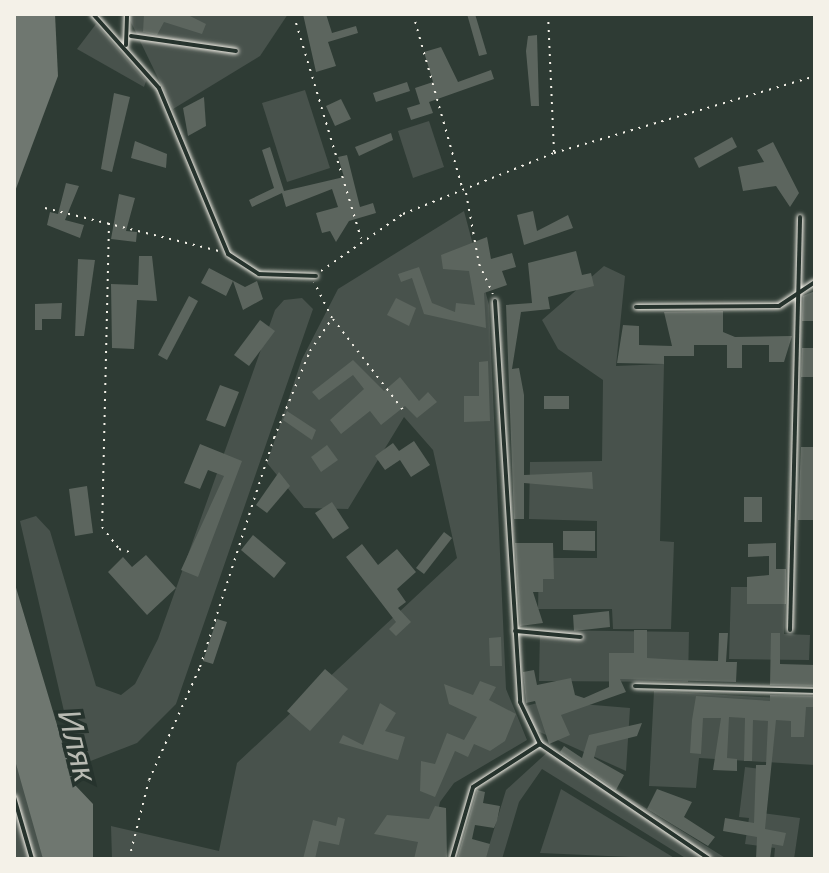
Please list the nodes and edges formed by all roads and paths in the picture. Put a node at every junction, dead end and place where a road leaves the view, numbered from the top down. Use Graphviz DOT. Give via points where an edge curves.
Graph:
graph roads {
  1 [pos="93,14"];
  2 [pos="127,14"];
  3 [pos="413,14"];
  4 [pos="548,14"];
  5 [pos="296,23"];
  6 [pos="131,36"];
  7 [pos="126,45"];
  8 [pos="236,51"];
  9 [pos="815,76"];
  10 [pos="554,153"];
  11 [pos="464,192"];
  12 [pos="45,208"];
  13 [pos="800,217"];
  14 [pos="109,223"];
  15 [pos="361,239"];
  16 [pos="228,254"];
  17 [pos="316,276"];
  18 [pos="815,282"];
  19 [pos="798,291"];
  20 [pos="495,301"];
  21 [pos="636,307"];
  22 [pos="332,318"];
  23 [pos="403,410"];
  24 [pos="133,553"];
  25 [pos="790,630"];
  26 [pos="515,631"];
  27 [pos="581,637"];
  28 [pos="635,686"];
  29 [pos="815,691"];
  30 [pos="540,744"];
  31 [pos="14,797"];
  32 [pos="32,859"];
  33 [pos="129,859"];
  34 [pos="452,859"];
  35 [pos="709,859"];
  1 -- 7 [label="lane"];
  2 -- 6 [label="lane"];
  3 -- 11 [label="path"];
  4 -- 10 [label="path"];
  5 -- 15 [label="path"];
  6 -- 7 [label="lane"];
  6 -- 8 [label="lane"];
  7 -- 16 [label="lane" via="164,97"];
  9 -- 10 [label="path"];
  10 -- 11 [label="path"];
  11 -- 15 [label="path"];
  11 -- 20 [label="path" via="479,264"];
  12 -- 14 [label="path"];
  13 -- 19 [label="lane"];
  14 -- 16 [label="path"];
  14 -- 24 [label="path" via="102,527 119,549"];
  15 -- 17 [label="path"];
  16 -- 17 [label="lane" via="259,274"];
  17 -- 22 [label="path" via="319,299"];
  18 -- 19 [label="lane"];
  19 -- 21 [label="lane" via="788,304 770,307"];
  19 -- 25 [label="lane"];
  20 -- 26 [label="lane"];
  22 -- 23 [label="path"];
  22 -- 33 [label="path" via="310,351 274,438 200,667 149,780"];
  26 -- 27 [label="lane"];
  26 -- 30 [label="lane" via="520,702"];
  28 -- 29 [label="lane"];
  30 -- 34 [label="lane" via="473,787"];
  30 -- 35 [label="lane"];
  31 -- 32 [label="lane"];
}
